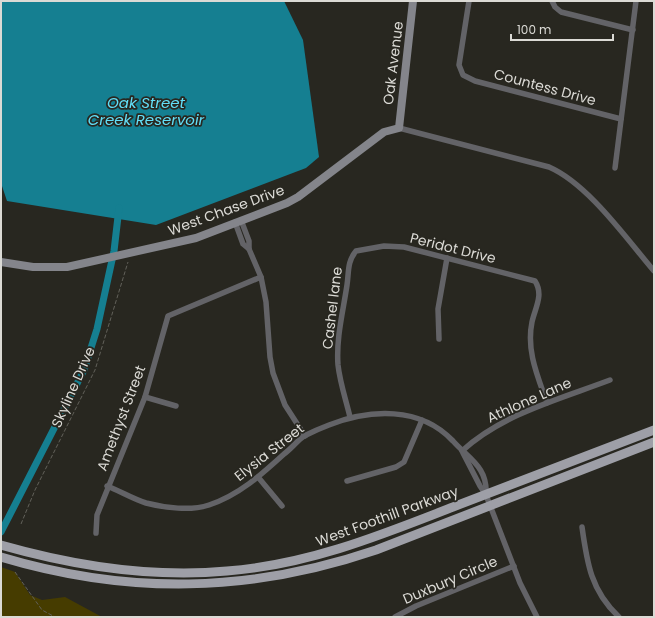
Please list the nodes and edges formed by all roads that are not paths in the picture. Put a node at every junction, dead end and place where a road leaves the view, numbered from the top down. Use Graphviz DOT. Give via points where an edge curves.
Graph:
graph roads {
  1 [pos="414,1"];
  2 [pos="468,1"];
  3 [pos="552,1"];
  4 [pos="636,1"];
  5 [pos="633,30"];
  6 [pos="621,119"];
  7 [pos="399,128"];
  8 [pos="614,168"];
  9 [pos="238,221"];
  10 [pos="356,251"];
  11 [pos="447,258"];
  12 [pos="1,262"];
  13 [pos="654,271"];
  14 [pos="261,277"];
  15 [pos="439,339"];
  16 [pos="610,380"];
  17 [pos="145,396"];
  18 [pos="547,403"];
  19 [pos="176,406"];
  20 [pos="350,417"];
  21 [pos="422,420"];
  22 [pos="654,430"];
  23 [pos="305,436"];
  24 [pos="654,442"];
  25 [pos="462,451"];
  26 [pos="258,477"];
  27 [pos="347,481"];
  28 [pos="107,486"];
  29 [pos="486,495"];
  30 [pos="282,506"];
  31 [pos="491,506"];
  32 [pos="582,527"];
  33 [pos="96,533"];
  34 [pos="1,545"];
  35 [pos="1,557"];
  36 [pos="514,566"];
  37 [pos="395,617"];
  38 [pos="537,617"];
  39 [pos="619,617"];
  1 -- 7 [label="street, Oak Avenue"];
  2 -- 6 [label="street, Countess Drive" via="459,65 463,75 475,81"];
  3 -- 5 [label="street" via="561,12"];
  4 -- 5 [label="street"];
  5 -- 6 [label="street"];
  6 -- 8 [label="street"];
  7 -- 9 [label="street, West Chase Drive" via="384,132 298,197"];
  7 -- 13 [label="street" via="561,172 573,180 600,207"];
  9 -- 12 [label="street, West Chase Drive" via="196,238 67,267 33,267"];
  9 -- 14 [label="street" via="249,241 249,248"];
  10 -- 11 [label="street, Peridot Drive" via="384,246 404,247"];
  10 -- 20 [label="street, Cashel lane" via="349,259 338,347 341,382"];
  11 -- 15 [label="street" via="438,309"];
  11 -- 18 [label="street, Peridot Drive" via="535,281 539,288 539,297 532,323 531,354"];
  14 -- 17 [label="street, Amethyst Street" via="168,316"];
  14 -- 23 [label="street" via="273,373 285,405"];
  16 -- 18 [label="street, Athlone Lane"];
  17 -- 19 [label="street"];
  17 -- 28 [label="street, Amethyst Street"];
  18 -- 25 [label="street, Athlone Lane" via="494,427"];
  20 -- 21 [label="street, Elysia Street" via="370,413 392,413"];
  20 -- 23 [label="street, Elysia Street"];
  21 -- 25 [label="street, Elysia Street" via="447,435"];
  21 -- 27 [label="street" via="404,462 396,467"];
  22 -- 29 [label="main road, West Foothill Parkway"];
  23 -- 26 [label="street, Elysia Street"];
  24 -- 31 [label="main road, West Foothill Parkway"];
  25 -- 29 [label="street, Elysia Street" via="474,459 482,473 487,484"];
  26 -- 28 [label="street, Elysia Street" via="246,488 228,497 208,505 184,508 146,503"];
  26 -- 30 [label="street"];
  28 -- 33 [label="street, Amethyst Street" via="97,514"];
  29 -- 31 [label="street, Elysia Street"];
  29 -- 34 [label="main road, West Foothill Parkway" via="332,552 239,570 185,573 132,571 77,564"];
  31 -- 35 [label="main road, West Foothill Parkway" via="345,560 281,576 247,581 184,585 129,583 80,576"];
  31 -- 36 [label="street, Elysia Street"];
  32 -- 39 [label="street" via="591,576 610,608"];
  36 -- 37 [label="street, Duxbury Circle"];
  36 -- 38 [label="street, Elysia Street"];
}
